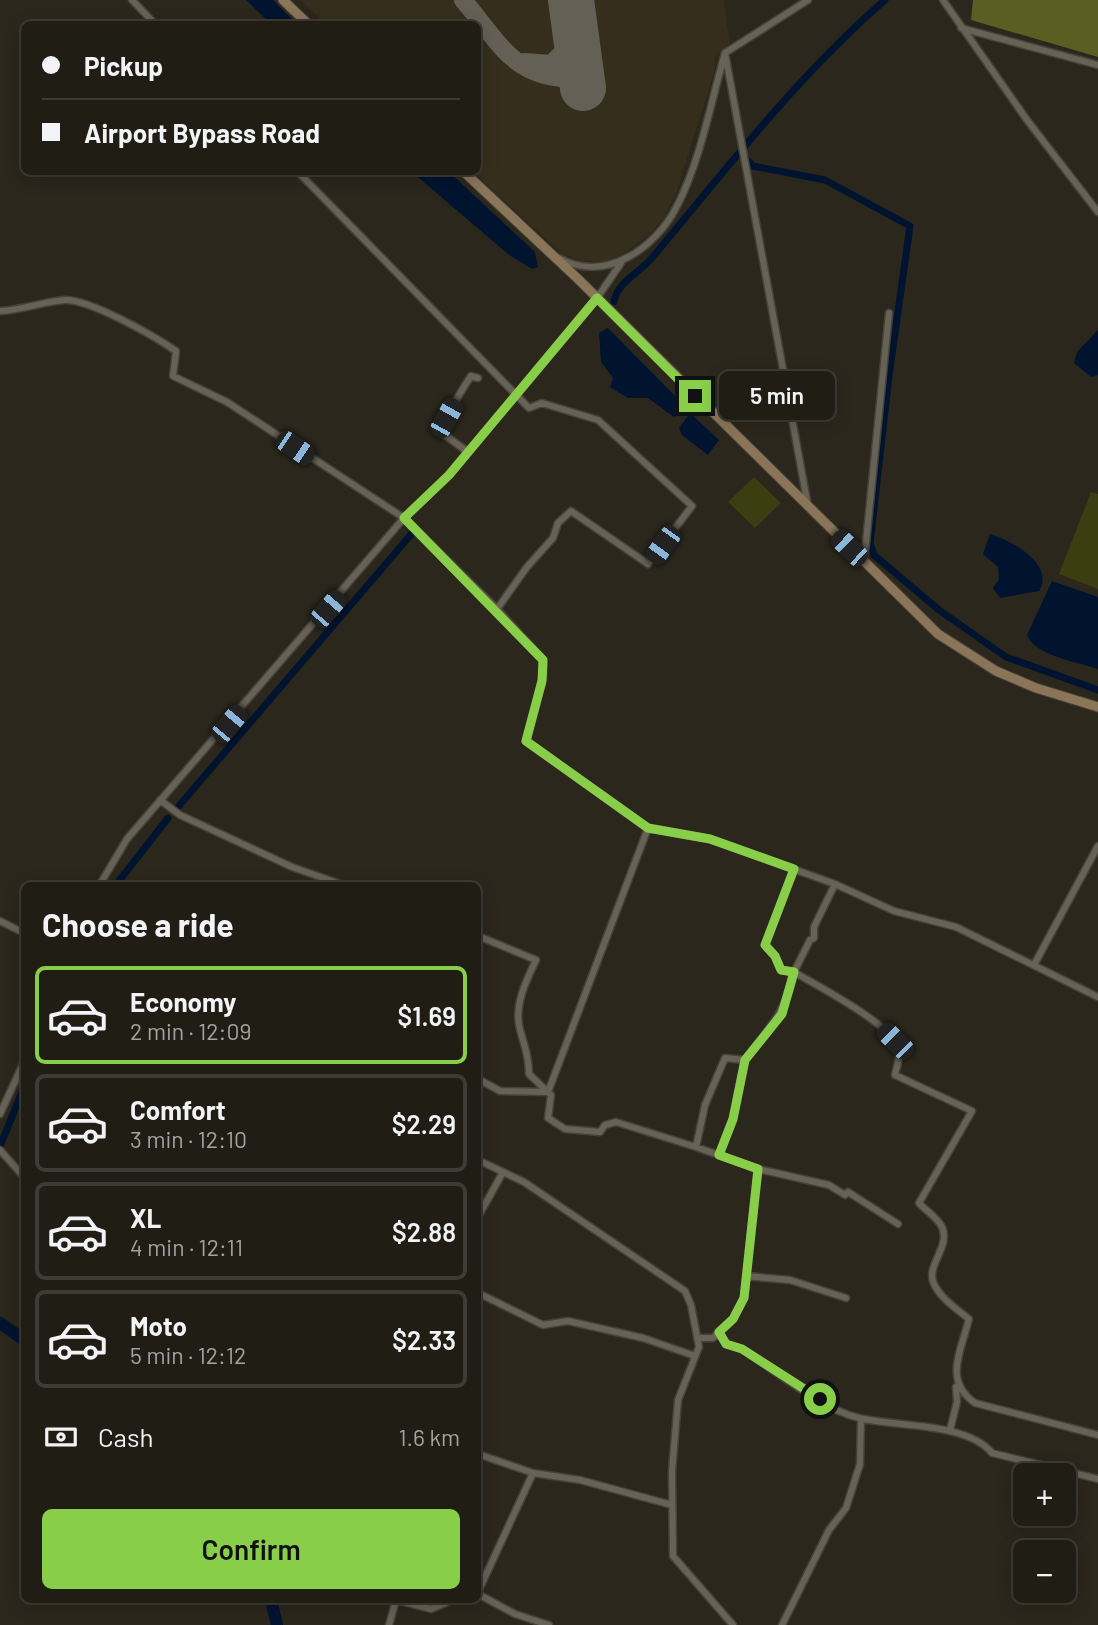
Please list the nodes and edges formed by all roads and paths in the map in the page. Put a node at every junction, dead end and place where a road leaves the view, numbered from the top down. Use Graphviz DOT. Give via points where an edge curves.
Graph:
graph roads {
  1 [pos="132,0"];
  2 [pos="283,0"];
  3 [pos="808,0"];
  4 [pos="943,0"];
  5 [pos="152,21"];
  6 [pos="305,21"];
  7 [pos="961,28"];
  8 [pos="724,53"];
  9 [pos="1098,65"];
  10 [pos="301,175"];
  11 [pos="467,175"];
  12 [pos="1098,212"];
  13 [pos="550,253"];
  14 [pos="621,263"];
  15 [pos="598,299"];
  16 [pos="0,311"];
  17 [pos="889,313"];
  18 [pos="478,378"];
  19 [pos="515,395"];
  20 [pos="468,452"];
  21 [pos="809,509"];
  22 [pos="404,518"];
  23 [pos="864,562"];
  24 [pos="496,610"];
  25 [pos="1098,707"];
  26 [pos="160,800"];
  27 [pos="648,828"];
  28 [pos="1098,846"];
  29 [pos="794,869"];
  30 [pos="101,882"];
  31 [pos="335,882"];
  32 [pos="835,884"];
  33 [pos="0,921"];
  34 [pos="21,932"];
  35 [pos="481,937"];
  36 [pos="1034,965"];
  37 [pos="794,972"];
  38 [pos="1098,997"];
  39 [pos="745,1060"];
  40 [pos="21,1068"];
  41 [pos="481,1081"];
  42 [pos="548,1093"];
  43 [pos="0,1114"];
  44 [pos="696,1147"];
  45 [pos="0,1150"];
  46 [pos="719,1155"];
  47 [pos="481,1161"];
  48 [pos="758,1169"];
  49 [pos="503,1172"];
  50 [pos="21,1174"];
  51 [pos="481,1212"];
  52 [pos="898,1224"];
  53 [pos="746,1276"];
  54 [pos="481,1294"];
  55 [pos="846,1298"];
  56 [pos="719,1332"];
  57 [pos="697,1338"];
  58 [pos="695,1356"];
  59 [pos="956,1381"];
  60 [pos="861,1419"];
  61 [pos="950,1430"];
  62 [pos="1098,1435"];
  63 [pos="481,1455"];
  64 [pos="533,1473"];
  65 [pos="1098,1479"];
  66 [pos="672,1505"];
  67 [pos="481,1586"];
  68 [pos="481,1595"];
  69 [pos="395,1603"];
  70 [pos="408,1603"];
  71 [pos="445,1603"];
  72 [pos="389,1625"];
  73 [pos="549,1625"];
  74 [pos="733,1625"];
  75 [pos="782,1625"];
  1 -- 5 [label="street"];
  2 -- 6 [label="street"];
  3 -- 8 [label="street"];
  4 -- 7 [label="street"];
  7 -- 9 [label="street"];
  7 -- 12 [label="street"];
  8 -- 14 [label="street" via="676,210 659,233"];
  8 -- 21 [label="street"];
  10 -- 19 [label="street"];
  11 -- 13 [label="street"];
  13 -- 14 [label="street" via="591,268"];
  13 -- 15 [label="street"];
  14 -- 15 [label="street"];
  15 -- 19 [label="street"];
  15 -- 21 [label="street"];
  16 -- 22 [label="street" via="66,299 97,307 176,351 173,376 227,402"];
  17 -- 23 [label="street"];
  18 -- 20 [label="street" via="471,376 442,433"];
  19 -- 20 [label="street"];
  19 -- 24 [label="street" via="531,409 542,403 598,420 691,506 649,564 571,511"];
  20 -- 22 [label="street"];
  21 -- 23 [label="street"];
  22 -- 24 [label="street"];
  22 -- 26 [label="street"];
  23 -- 25 [label="street" via="938,634 996,671"];
  24 -- 27 [label="street" via="543,660 526,741"];
  26 -- 30 [label="street" via="127,839"];
  26 -- 31 [label="street" via="180,815"];
  27 -- 29 [label="street" via="710,839"];
  27 -- 42 [label="street"];
  28 -- 36 [label="street"];
  29 -- 32 [label="street"];
  29 -- 37 [label="street" via="765,945 781,970"];
  32 -- 36 [label="street" via="894,911 956,927"];
  32 -- 37 [label="street" via="814,927 814,938"];
  33 -- 34 [label="street"];
  35 -- 42 [label="street" via="536,960 520,1003 519,1024 529,1054 529,1074"];
  36 -- 38 [label="street"];
  37 -- 39 [label="street" via="782,1014"];
  37 -- 59 [label="street" via="871,1018 895,1041 900,1050 895,1075 972,1111 919,1203 942,1226 944,1240 933,1283 969,1319"];
  39 -- 44 [label="street" via="725,1058 705,1105"];
  39 -- 46 [label="street" via="733,1119"];
  40 -- 43 [label="street"];
  41 -- 42 [label="street" via="500,1091"];
  42 -- 44 [label="street" via="548,1118 565,1129 600,1132 616,1122"];
  44 -- 46 [label="street"];
  45 -- 50 [label="street"];
  46 -- 48 [label="street"];
  47 -- 49 [label="street"];
  48 -- 52 [label="street" via="829,1185 845,1195 848,1192"];
  48 -- 53 [label="street"];
  49 -- 51 [label="street"];
  49 -- 57 [label="street" via="685,1291"];
  53 -- 55 [label="street" via="790,1280"];
  53 -- 56 [label="street" via="744,1298 733,1319"];
  54 -- 58 [label="street" via="543,1325 568,1321 643,1338"];
  56 -- 57 [label="street" via="713,1338"];
  56 -- 60 [label="street" via="726,1344 742,1349 839,1412"];
  57 -- 58 [label="street"];
  58 -- 66 [label="street" via="678,1400"];
  59 -- 61 [label="street" via="957,1402"];
  59 -- 62 [label="street" via="975,1403"];
  60 -- 61 [label="street"];
  60 -- 75 [label="street" via="859,1464 846,1508 829,1530"];
  61 -- 65 [label="street" via="986,1445 992,1453"];
  63 -- 64 [label="street"];
  64 -- 66 [label="street" via="580,1480"];
  64 -- 67 [label="street"];
  66 -- 74 [label="street" via="673,1556"];
  68 -- 73 [label="street" via="515,1614"];
  69 -- 72 [label="street"];
  70 -- 71 [label="street" via="431,1609"];
}
